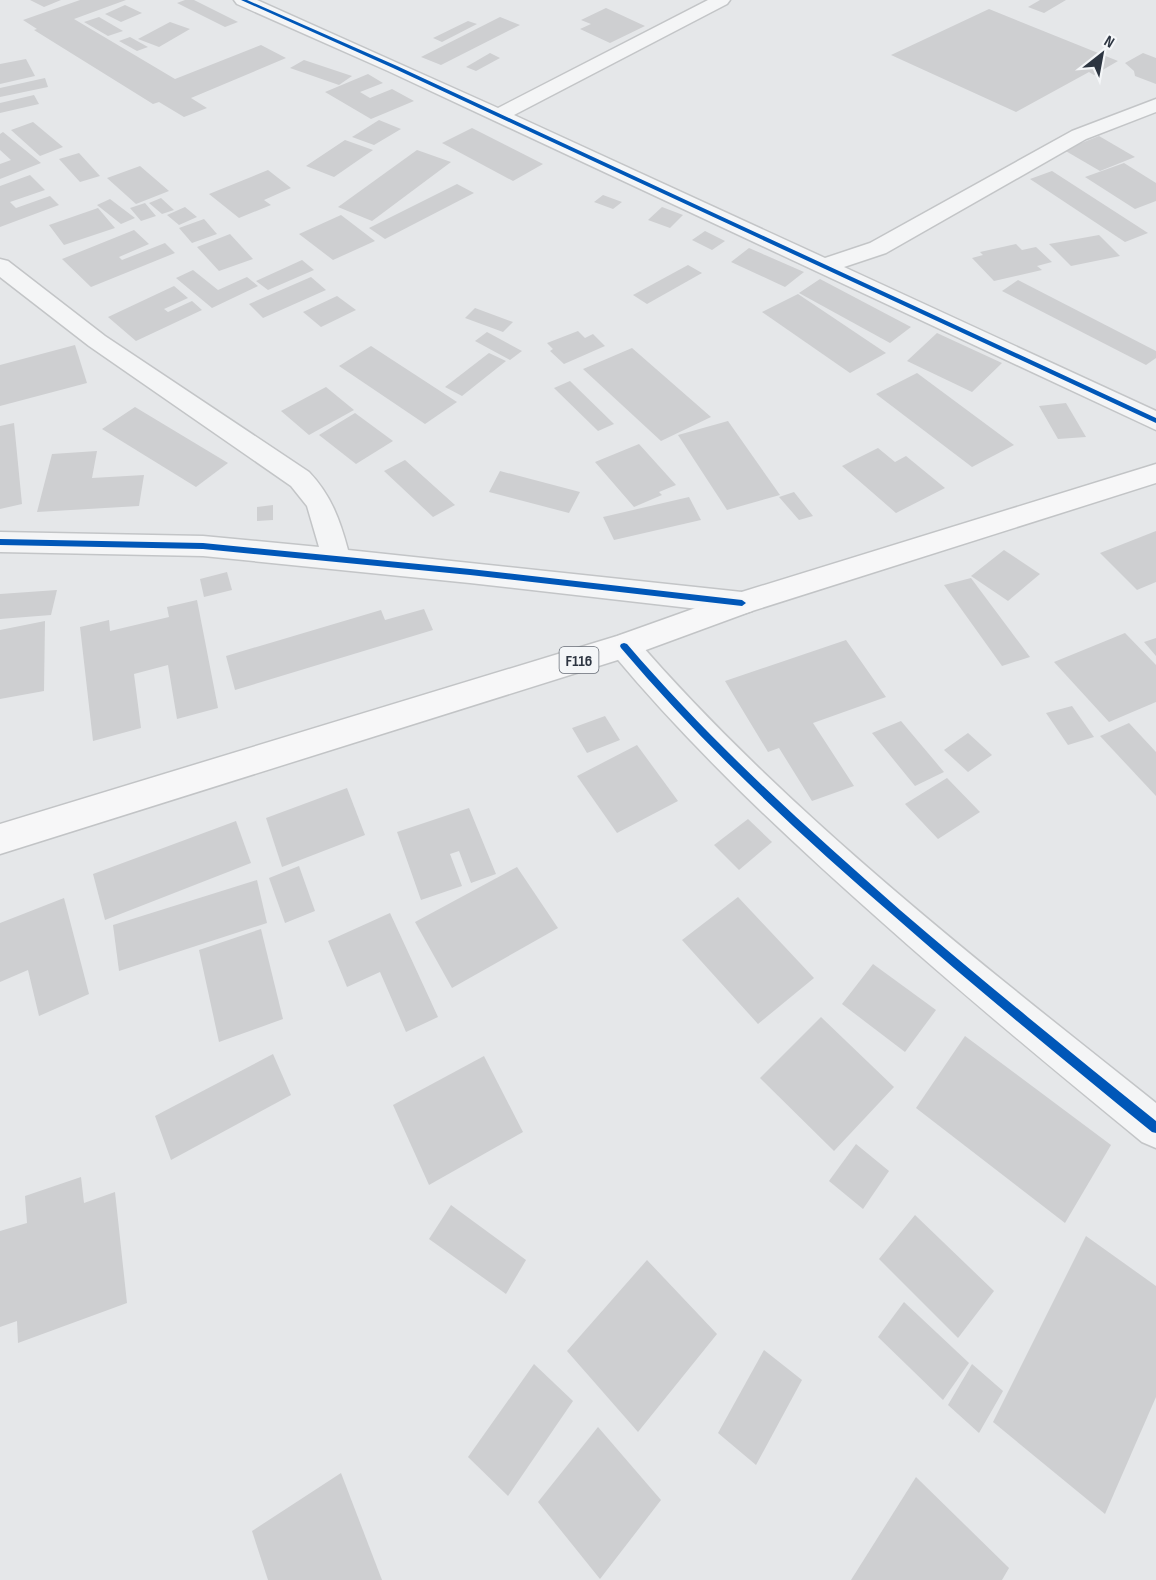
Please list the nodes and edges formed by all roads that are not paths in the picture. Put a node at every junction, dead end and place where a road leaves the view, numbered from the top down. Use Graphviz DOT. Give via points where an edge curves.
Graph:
graph roads {
  1 [pos="243,0"];
  2 [pos="721,0"];
  3 [pos="1156,105"];
  4 [pos="499,115"];
  5 [pos="0,266"];
  6 [pos="824,266"];
  7 [pos="1156,421"];
  8 [pos="1156,473"];
  9 [pos="0,542"];
  10 [pos="336,559"];
  11 [pos="742,603"];
  12 [pos="624,646"];
  13 [pos="0,839"];
  14 [pos="1156,1128"];
  1 -- 4 [label="street"];
  2 -- 4 [label="street"];
  3 -- 6 [label="street" via="1079,135 878,248"];
  4 -- 6 [label="street"];
  5 -- 10 [label="street" via="97,341 314,491 322,505"];
  6 -- 7 [label="street"];
  8 -- 11 [label="main road, F116"];
  9 -- 10 [label="street" via="203,546"];
  10 -- 11 [label="street"];
  11 -- 12 [label="main road, F116"];
  12 -- 13 [label="main road, F116"];
  12 -- 14 [label="street" via="699,732 782,813 992,996"];
}
